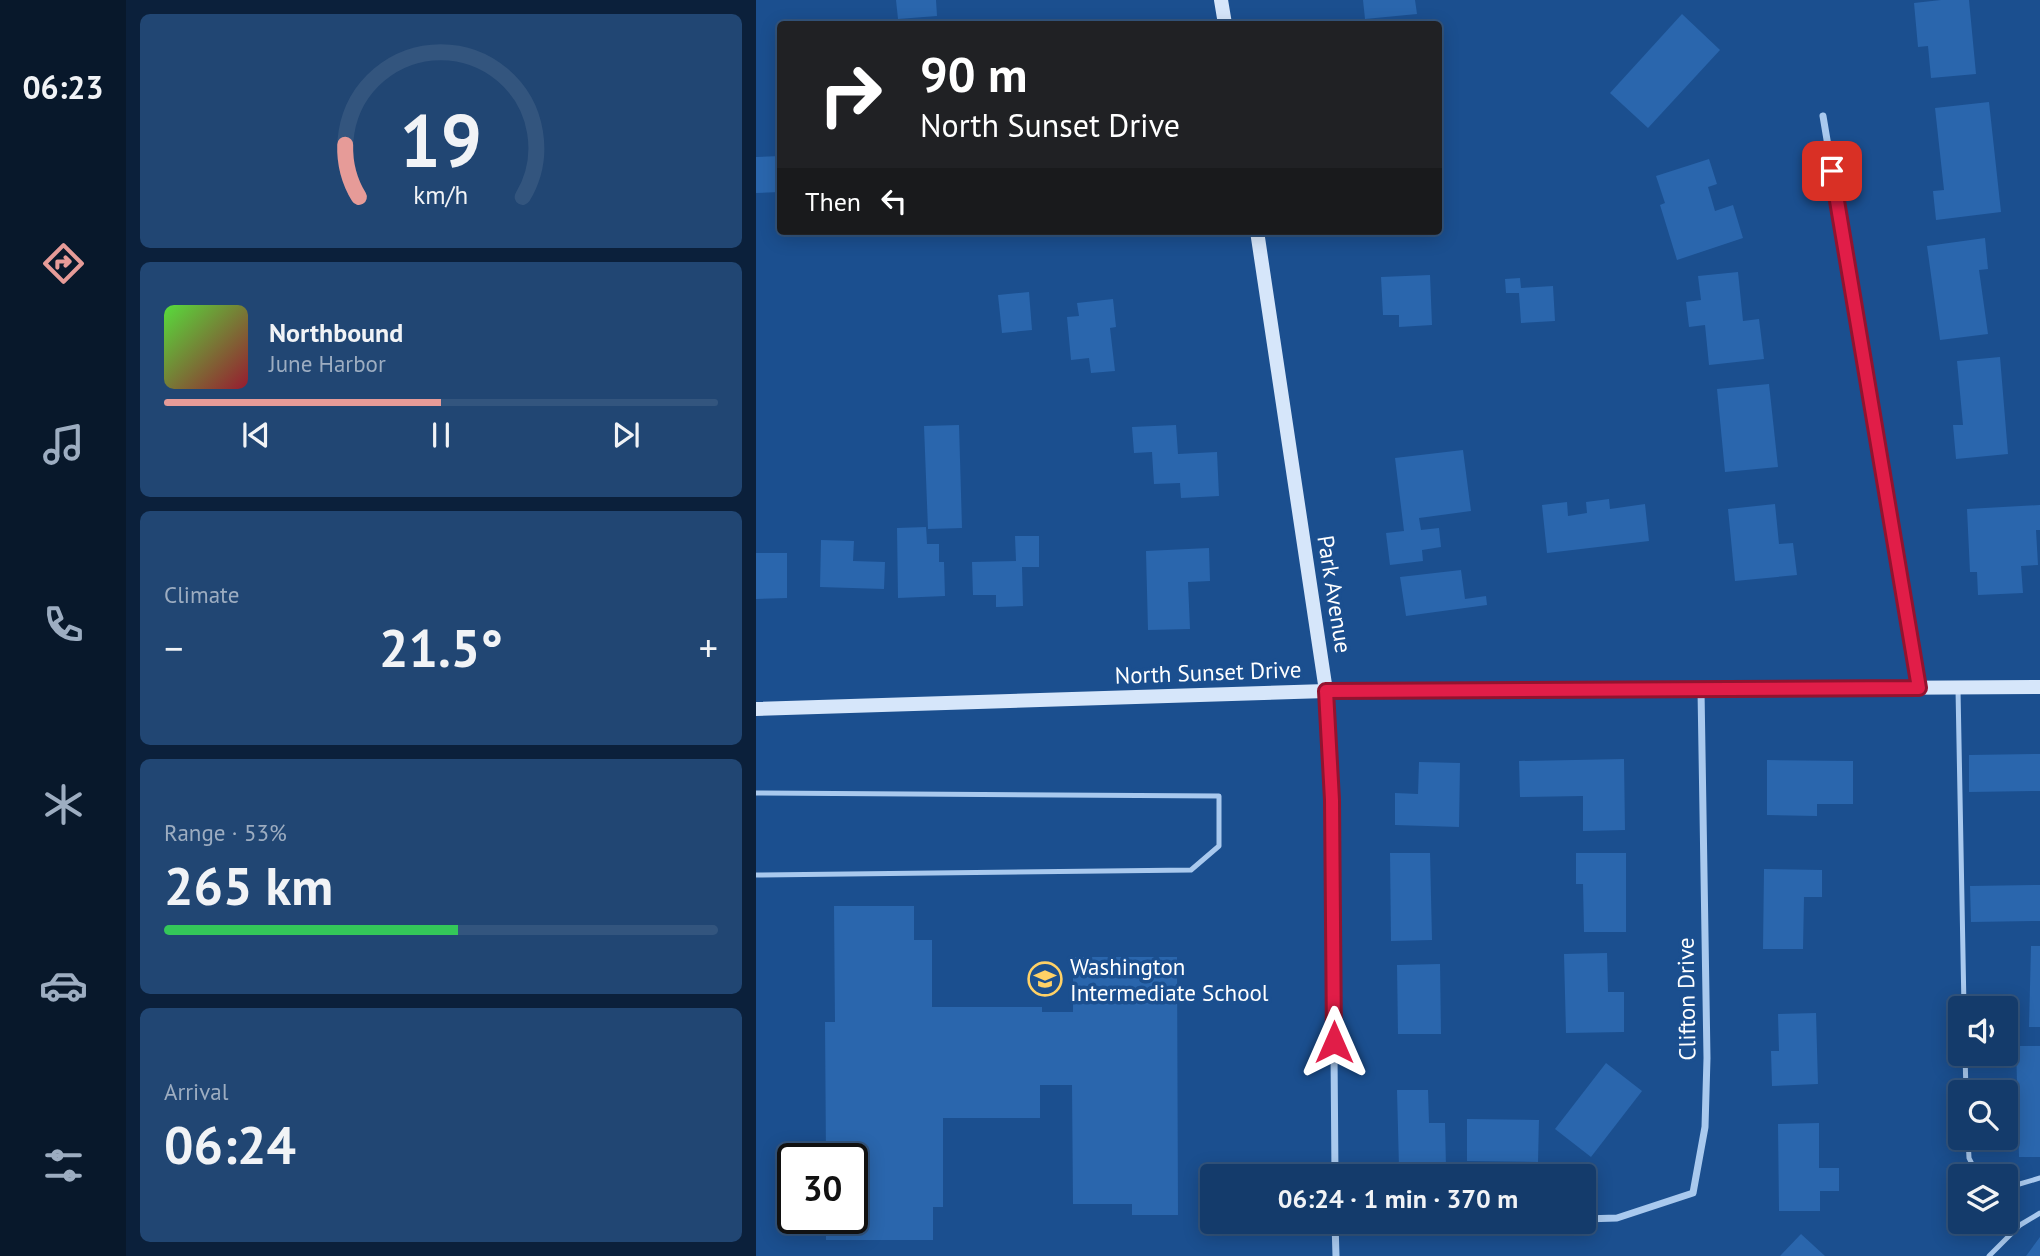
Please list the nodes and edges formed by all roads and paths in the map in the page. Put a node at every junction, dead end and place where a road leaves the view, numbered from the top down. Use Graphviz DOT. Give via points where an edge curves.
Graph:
graph roads {
  1 [pos="1221,0"];
  2 [pos="1224,21"];
  3 [pos="1823,116"];
  4 [pos="1257,235"];
  5 [pos="2040,687"];
  6 [pos="1919,688"];
  7 [pos="1958,688"];
  8 [pos="1702,690"];
  9 [pos="1326,691"];
  10 [pos="756,709"];
  11 [pos="756,793"];
  12 [pos="756,875"];
  13 [pos="1964,996"];
  14 [pos="1335,1164"];
  15 [pos="2040,1178"];
  16 [pos="2018,1184"];
  17 [pos="2040,1213"];
  18 [pos="1596,1219"];
  19 [pos="1335,1234"];
  20 [pos="1336,1256"];
  21 [pos="1989,1256"];
  1 -- 2 [label="main road"];
  3 -- 6 [label="street"];
  4 -- 9 [label="main road, Park Avenue"];
  5 -- 7 [label="main road, North Sunset Drive"];
  6 -- 7 [label="main road, North Sunset Drive"];
  6 -- 8 [label="main road, North Sunset Drive"];
  7 -- 13 [label="lane"];
  8 -- 9 [label="main road, North Sunset Drive"];
  8 -- 18 [label="street, Clifton Drive" via="1707,1058 1704,1127 1693,1193 1617,1218"];
  9 -- 10 [label="main road, North Sunset Drive"];
  9 -- 14 [label="street, Park Avenue" via="1332,800"];
  11 -- 12 [label="lane" via="1219,796 1219,846 1191,870"];
  15 -- 16 [label="lane"];
  17 -- 21 [label="lane" via="2020,1225"];
  19 -- 20 [label="street"];
}
